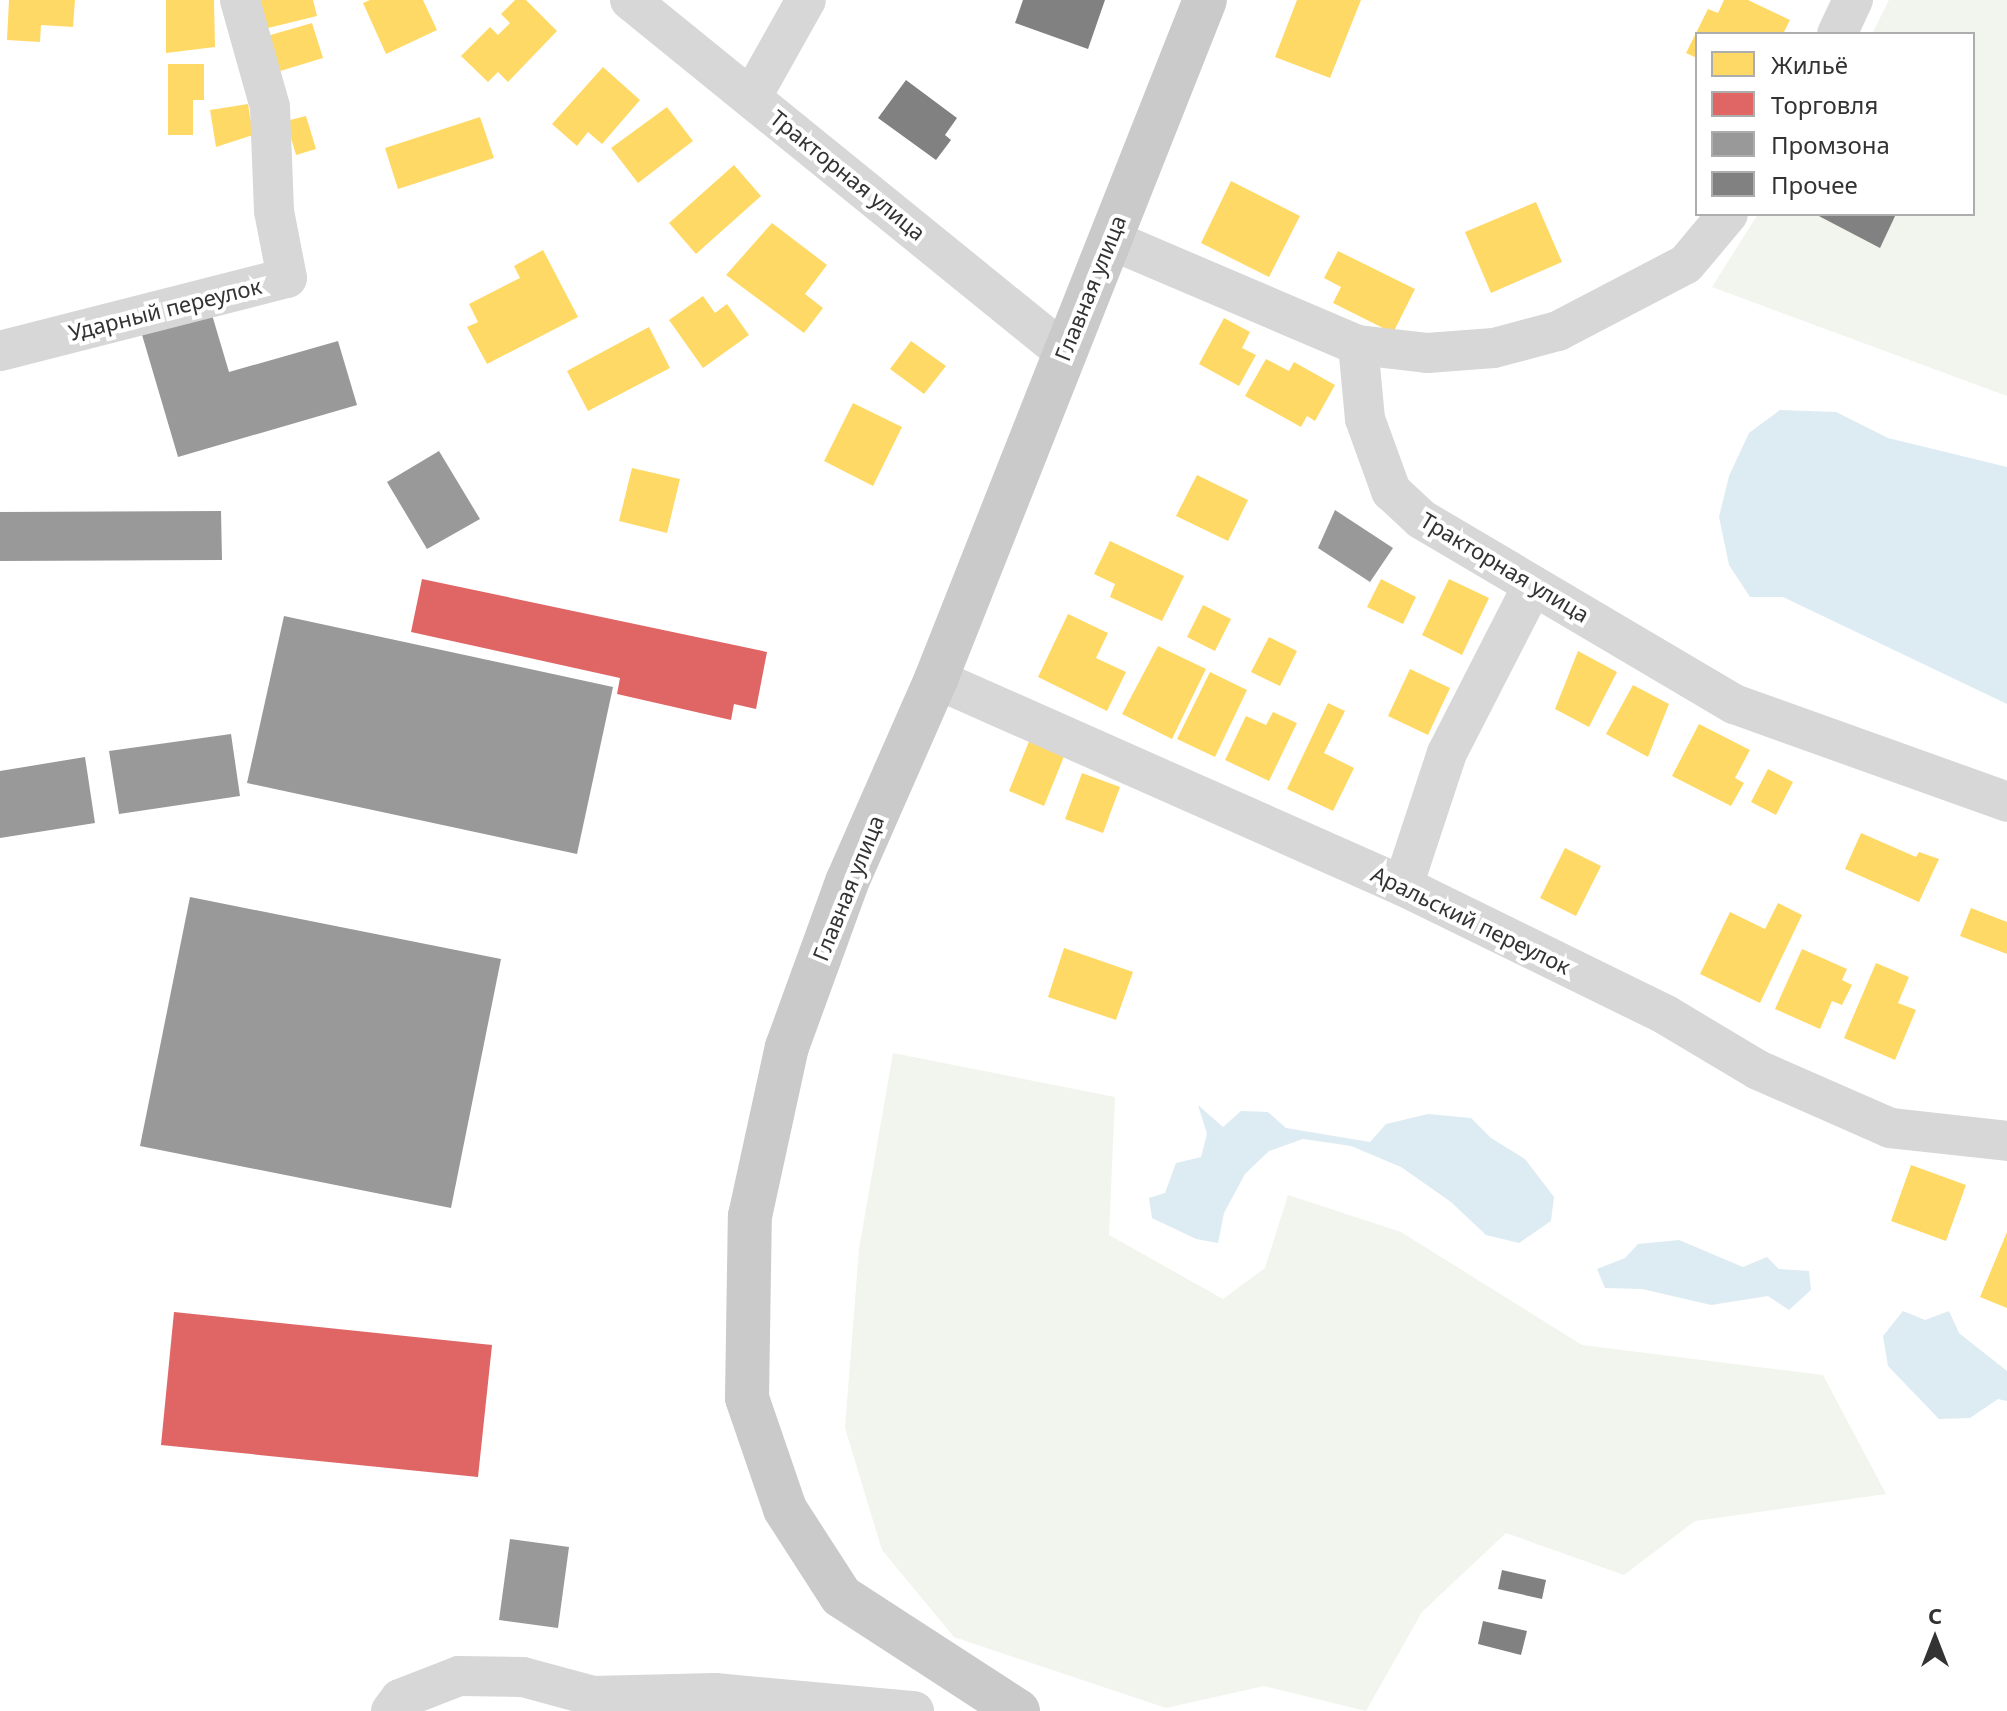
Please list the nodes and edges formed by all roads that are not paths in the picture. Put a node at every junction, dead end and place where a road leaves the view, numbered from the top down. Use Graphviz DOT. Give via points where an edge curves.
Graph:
graph roads {
  1 [pos="240,0"];
  2 [pos="630,0"];
  3 [pos="806,0"];
  4 [pos="1205,0"];
  5 [pos="1853,0"];
  6 [pos="1838,32"];
  7 [pos="751,98"];
  8 [pos="1726,216"];
  9 [pos="1109,239"];
  10 [pos="1358,345"];
  11 [pos="0,351"];
  12 [pos="1064,352"];
  13 [pos="1532,587"];
  14 [pos="936,679"];
  15 [pos="2007,802"];
  16 [pos="1403,886"];
  17 [pos="2007,1141"];
  18 [pos="396,1705"];
  19 [pos="914,1711"];
  20 [pos="1018,1711"];
  1 -- 11 [label="street, Ударный переулок" via="270,107 274,211 287,278"];
  2 -- 7 [label="street, Тракторная улица"];
  3 -- 7 [label="street"];
  4 -- 9 [label="main road, Главная улица"];
  5 -- 6 [label="street"];
  7 -- 12 [label="street, Тракторная улица"];
  8 -- 10 [label="street" via="1686,264 1558,331 1481,349 1427,353"];
  9 -- 10 [label="street"];
  9 -- 12 [label="main road, Главная улица"];
  10 -- 13 [label="street, Тракторная улица" via="1365,419 1391,491 1421,519"];
  12 -- 14 [label="main road, Главная улица"];
  13 -- 15 [label="street, Тракторная улица" via="1734,704"];
  13 -- 16 [label="street" via="1447,753"];
  14 -- 16 [label="street, Аральский переулок"];
  14 -- 20 [label="main road, Главная улица" via="847,882 787,1047 750,1216 747,1398 785,1509 841,1596"];
  16 -- 17 [label="street, Аральский переулок" via="1666,1015 1758,1070 1890,1128"];
  18 -- 19 [label="street" via="459,1676 523,1677 593,1696 715,1693"];
}
